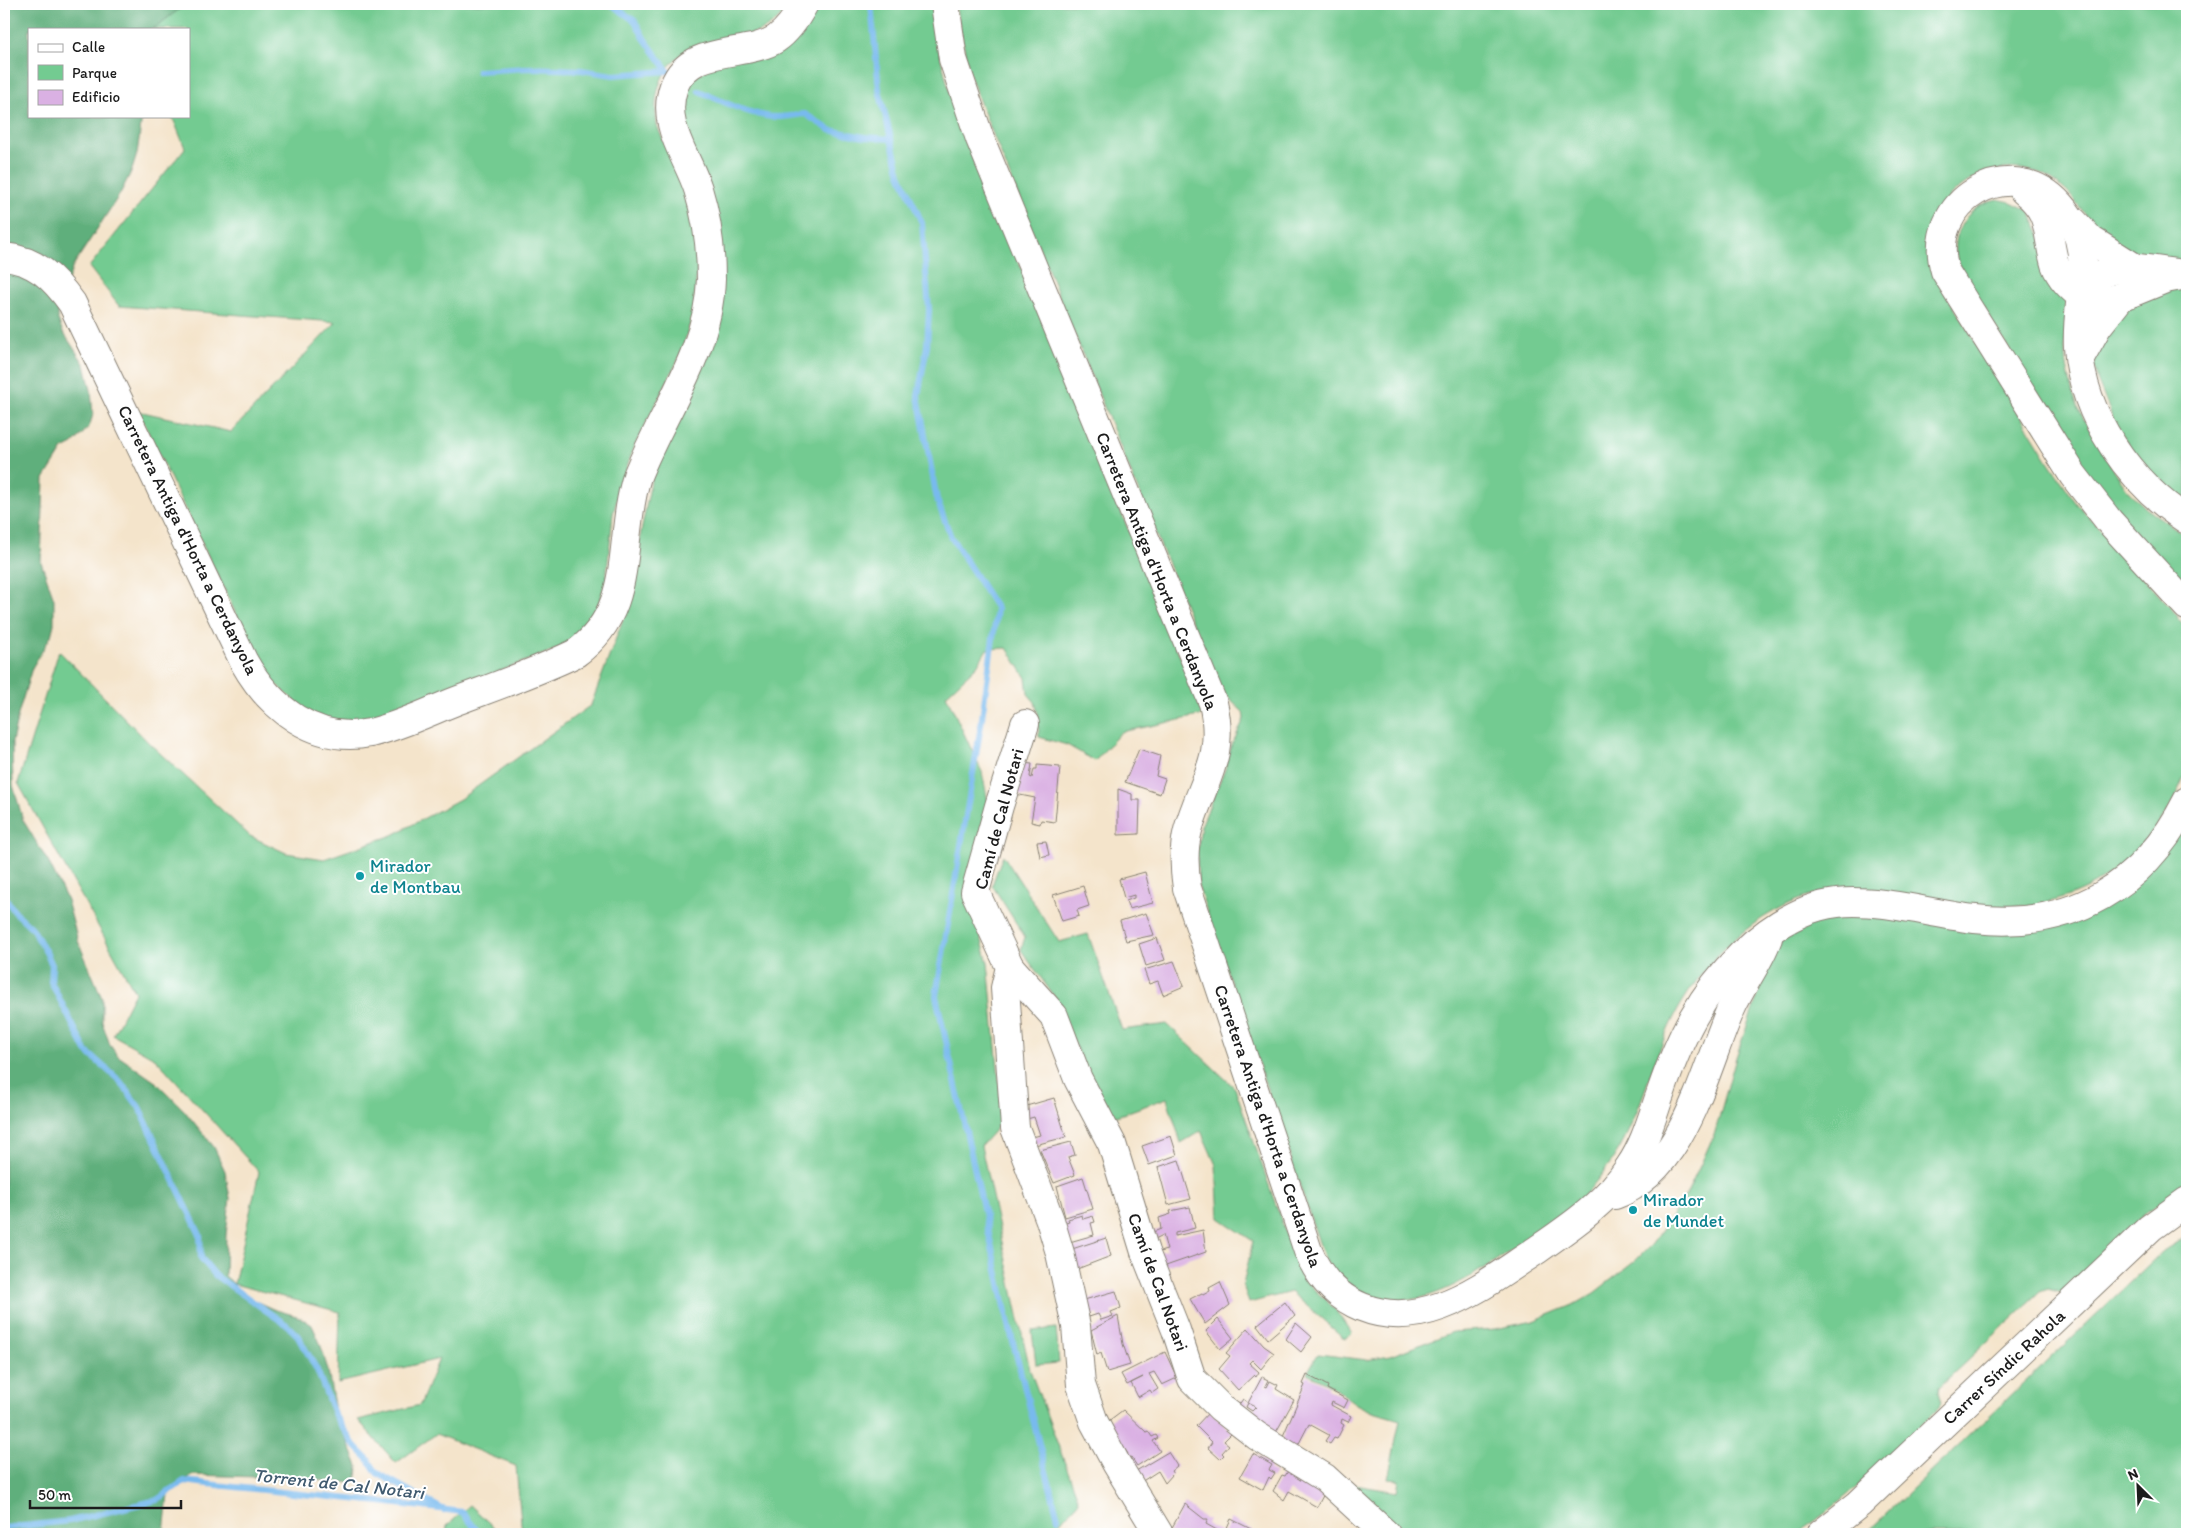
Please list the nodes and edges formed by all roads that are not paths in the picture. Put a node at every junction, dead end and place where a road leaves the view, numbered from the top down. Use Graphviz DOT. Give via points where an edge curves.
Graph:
graph roads {
  1 [pos="804,4"];
  2 [pos="945,4"];
  3 [pos="2013,182"];
  4 [pos="2068,215"];
  5 [pos="4,257"];
  6 [pos="2134,266"];
  7 [pos="2187,275"];
  8 [pos="2082,291"];
  9 [pos="2121,297"];
  10 [pos="2080,359"];
  11 [pos="2187,520"];
  12 [pos="2187,606"];
  13 [pos="1025,724"];
  14 [pos="2187,802"];
  15 [pos="1771,930"];
  16 [pos="1010,967"];
  17 [pos="1697,1009"];
  18 [pos="1703,1080"];
  19 [pos="1602,1200"];
  20 [pos="2187,1201"];
  21 [pos="1159,1534"];
  22 [pos="1386,1534"];
  23 [pos="1821,1534"];
  1 -- 5 [label="street, Carretera Antiga d'Horta a Cerdanyola" via="788,29 764,45 692,63 682,72 671,96 671,124 698,188 708,236 709,303 694,356 637,476 631,496 618,596 607,622 576,654 386,728 352,734 317,729 290,716 260,687 244,662 72,303 46,272 26,262"];
  2 -- 19 [label="street, Carretera Antiga d'Horta a Cerdanyola" via="953,59 980,139 1213,703 1217,720 1216,751 1188,830 1185,850 1187,888 1314,1265 1332,1289 1358,1307 1390,1313 1422,1311 1455,1300 1484,1285 1567,1229"];
  3 -- 4 [label="street" via="2043,191"];
  3 -- 8 [label="street" via="2041,208 2047,219 2058,271"];
  3 -- 12 [label="street" via="1982,188 1962,200 1954,210 1943,233 1942,259 1946,271 2073,475 2109,521"];
  4 -- 6 [label="street" via="2091,240"];
  4 -- 8 [label="street" via="2082,249"];
  6 -- 7 [label="street"];
  6 -- 8 [label="street" via="2095,276"];
  7 -- 9 [label="street" via="2165,279"];
  8 -- 9 [label="street" via="2109,300"];
  8 -- 10 [label="street" via="2078,337"];
  9 -- 10 [label="street" via="2098,326"];
  10 -- 11 [label="street" via="2090,400 2121,458 2151,492"];
  13 -- 16 [label="street, Camí de Cal Notari" via="975,892"];
  14 -- 15 [label="street, Carretera Antiga d'Horta a Cerdanyola" via="2166,838 2136,872 2109,892 2067,911 2035,918 1996,920 1850,902 1808,910"];
  15 -- 17 [label="street, Carretera Antiga d'Horta a Cerdanyola" via="1728,968"];
  15 -- 18 [label="street" via="1762,956 1731,1008"];
  16 -- 21 [label="street" via="1006,988 1015,1128 1060,1254 1076,1326 1082,1385 1094,1422"];
  16 -- 22 [label="street, Camí de Cal Notari" via="1054,1016 1078,1079 1112,1144 1145,1252 1192,1379 1221,1408 1258,1436 1325,1478"];
  17 -- 18 [label="street" via="1689,1032 1694,1059"];
  17 -- 19 [label="street, Carretera Antiga d'Horta a Cerdanyola" via="1677,1048 1642,1144 1629,1168"];
  18 -- 19 [label="street" via="1682,1132 1652,1173 1628,1191"];
  20 -- 23 [label="street, Carrer Síndic Rahola" via="2150,1228 1866,1497"];
}
